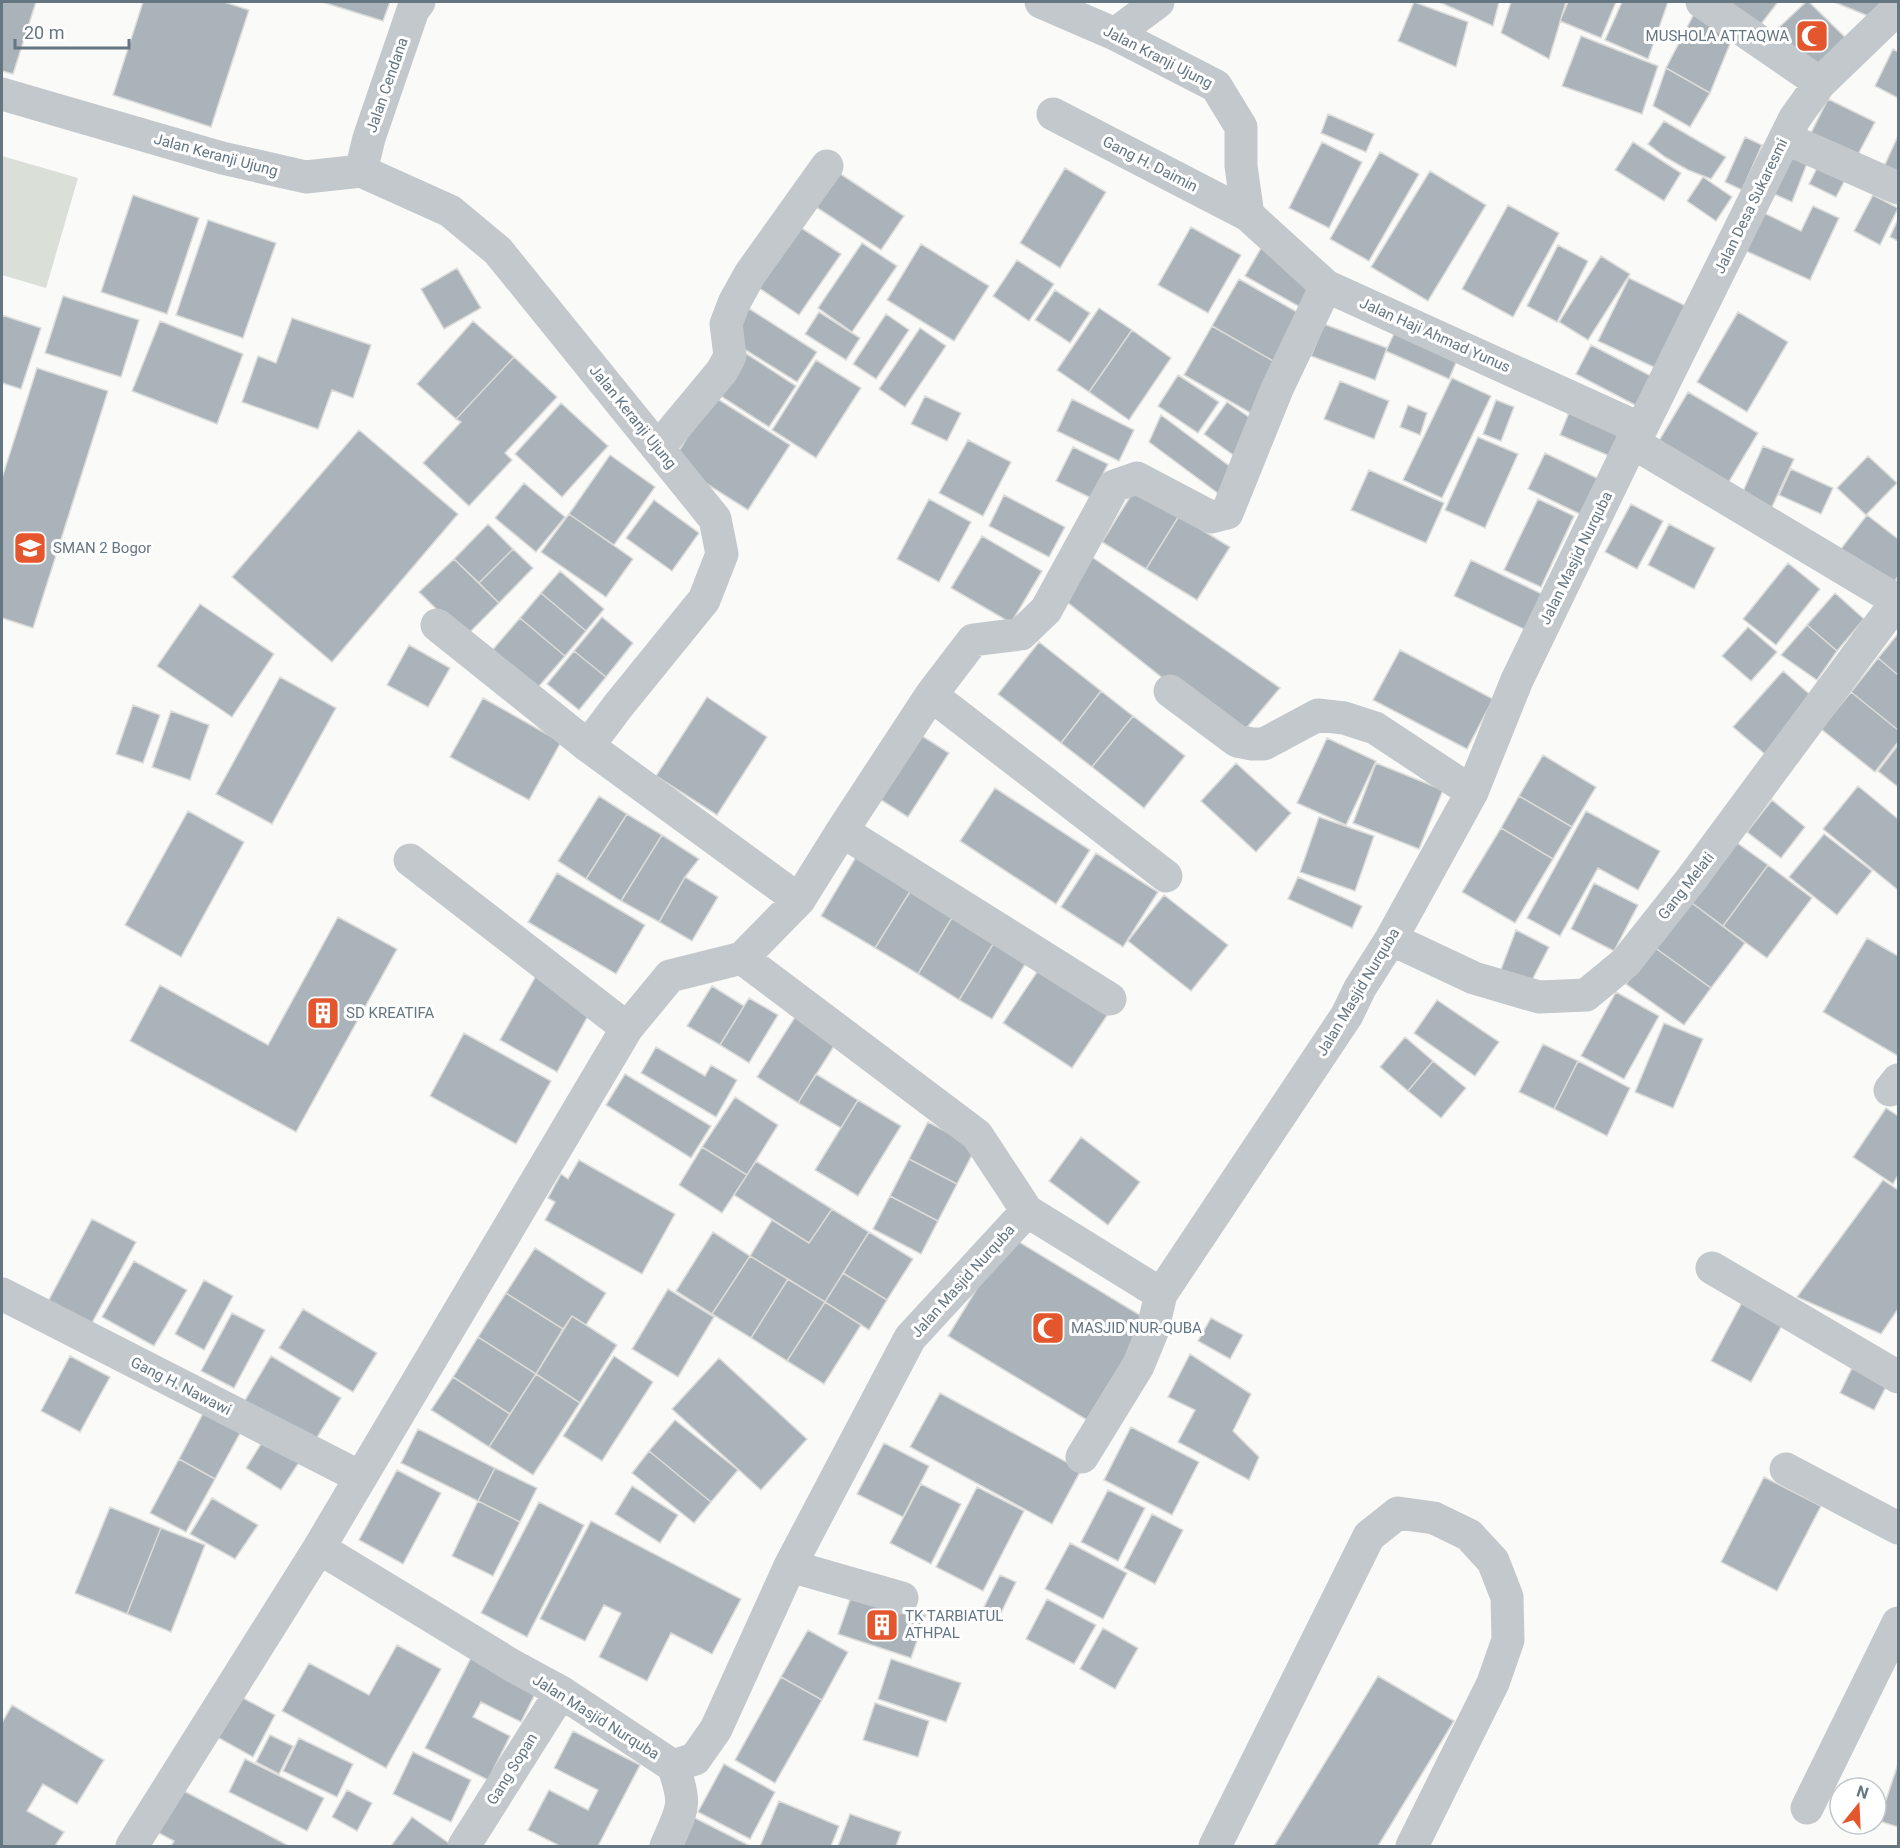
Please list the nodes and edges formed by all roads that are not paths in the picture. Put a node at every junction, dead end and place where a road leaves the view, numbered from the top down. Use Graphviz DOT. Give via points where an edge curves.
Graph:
graph roads {
  1 [pos="419,2"];
  2 [pos="1041,2"];
  3 [pos="1702,2"];
  4 [pos="1156,3"];
  5 [pos="1899,8"];
  6 [pos="1115,34"];
  7 [pos="1820,83"];
  8 [pos="2,94"];
  9 [pos="1053,114"];
  10 [pos="1785,138"];
  11 [pos="827,166"];
  12 [pos="361,171"];
  13 [pos="1899,188"];
  14 [pos="1248,215"];
  15 [pos="1326,286"];
  16 [pos="1636,436"];
  17 [pos="658,448"];
  18 [pos="1898,601"];
  19 [pos="437,625"];
  20 [pos="1170,691"];
  21 [pos="931,695"];
  22 [pos="588,746"];
  23 [pos="1472,792"];
  24 [pos="842,831"];
  25 [pos="410,860"];
  26 [pos="1166,876"];
  27 [pos="799,900"];
  28 [pos="1390,939"];
  29 [pos="742,958"];
  30 [pos="1110,999"];
  31 [pos="627,1028"];
  32 [pos="1027,1211"];
  33 [pos="1712,1268"];
  34 [pos="1161,1293"];
  35 [pos="2,1294"];
  36 [pos="1899,1377"];
  37 [pos="1082,1457"];
  38 [pos="1786,1469"];
  39 [pos="360,1478"];
  40 [pos="1899,1528"];
  41 [pos="318,1548"];
  42 [pos="790,1566"];
  43 [pos="902,1598"];
  44 [pos="1899,1623"];
  45 [pos="561,1692"];
  46 [pos="673,1766"];
  47 [pos="1807,1808"];
  48 [pos="132,1846"];
  49 [pos="464,1846"];
  50 [pos="666,1846"];
  51 [pos="1215,1846"];
  52 [pos="1412,1846"];
  1 -- 12 [label="street, Jalan Cendana" via="369,138"];
  2 -- 6 [label="street, Jalan Kranji Ujung"];
  3 -- 7 [label="street"];
  4 -- 6 [label="street"];
  5 -- 7 [label="street, Jalan Desa Sukaresmi"];
  6 -- 14 [label="street, Jalan Kranji Ujung" via="1216,86 1241,127 1241,166"];
  7 -- 10 [label="street, Jalan Desa Sukaresmi"];
  8 -- 12 [label="street, Jalan Keranji Ujung" via="222,158 306,177"];
  9 -- 14 [label="street, Gang H. Daimin"];
  10 -- 13 [label="street"];
  10 -- 16 [label="street, Jalan Desa Sukaresmi"];
  11 -- 17 [label="street" via="750,274 735,303 726,324 730,356 722,370"];
  12 -- 17 [label="street, Jalan Keranji Ujung" via="450,211 498,251"];
  14 -- 15 [label="street, Jalan Haji Ahmad Yunus"];
  15 -- 16 [label="street, Jalan Haji Ahmad Yunus"];
  15 -- 21 [label="street" via="1277,389 1227,513 1211,517 1137,478 1114,486 1046,610 1021,634 973,640"];
  16 -- 18 [label="street, Jalan Haji Ahmad Yunus"];
  16 -- 23 [label="street, Jalan Masjid Nurquba" via="1517,680"];
  17 -- 22 [label="street, Jalan Keranji Ujung" via="715,519 722,554 704,600"];
  18 -- 28 [label="street, Gang Melati" via="1626,962 1586,995 1539,997 1507,988 1474,978"];
  19 -- 22 [label="street"];
  20 -- 23 [label="street" via="1237,741 1252,744 1264,744 1318,715 1375,728"];
  21 -- 24 [label="street"];
  21 -- 26 [label="street"];
  22 -- 27 [label="street"];
  23 -- 28 [label="street, Jalan Masjid Nurquba"];
  24 -- 27 [label="street"];
  24 -- 30 [label="street"];
  25 -- 31 [label="street"];
  27 -- 29 [label="street"];
  28 -- 34 [label="street, Jalan Masjid Nurquba" via="1347,1015"];
  29 -- 31 [label="street" via="670,976"];
  29 -- 32 [label="street" via="977,1135"];
  31 -- 39 [label="street"];
  32 -- 34 [label="street, Jalan Masjid Nurquba"];
  32 -- 42 [label="street, Jalan Masjid Nurquba" via="910,1338"];
  33 -- 36 [label="street"];
  34 -- 37 [label="street" via="1152,1332 1138,1366"];
  35 -- 39 [label="street, Gang H. Nawawi"];
  38 -- 40 [label="street"];
  39 -- 41 [label="street"];
  41 -- 45 [label="street, Jalan Masjid Nurquba"];
  41 -- 48 [label="street"];
  42 -- 43 [label="street"];
  42 -- 46 [label="street, Jalan Masjid Nurquba" via="716,1729 695,1759"];
  44 -- 47 [label="street"];
  45 -- 46 [label="street, Jalan Masjid Nurquba"];
  45 -- 49 [label="street, Gang Sopan"];
  46 -- 50 [label="street" via="682,1808"];
  51 -- 52 [label="street" via="1369,1536 1398,1513 1434,1518 1469,1534 1493,1562 1507,1597 1508,1640 1493,1683"];
}
